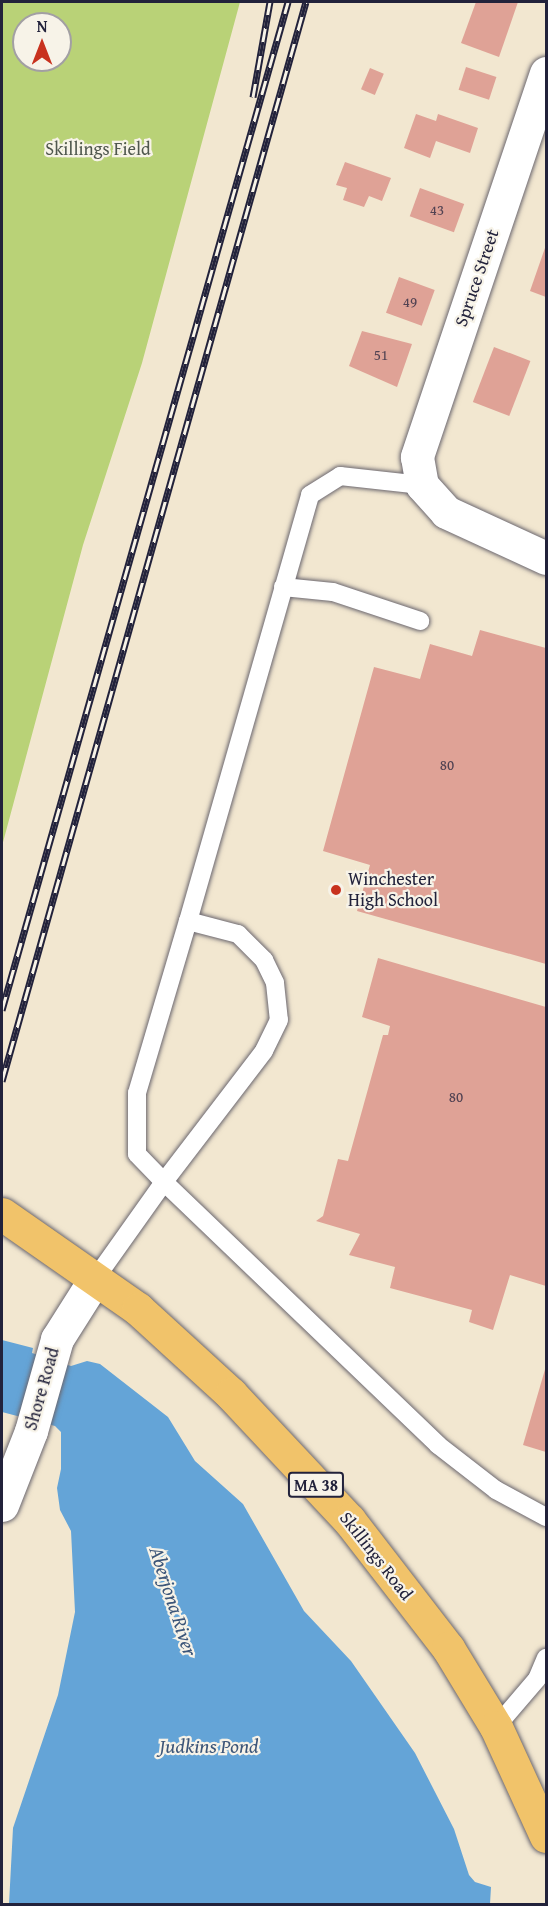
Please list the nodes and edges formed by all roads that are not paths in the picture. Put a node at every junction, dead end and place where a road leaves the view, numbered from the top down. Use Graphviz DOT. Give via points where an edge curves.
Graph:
graph roads {
  1 [pos="546,73"];
  2 [pos="422,485"];
  3 [pos="546,558"];
  4 [pos="283,587"];
  5 [pos="420,621"];
  6 [pos="189,921"];
  7 [pos="164,1182"];
  8 [pos="2,1214"];
  9 [pos="95,1279"];
  10 [pos="2,1505"];
  11 [pos="546,1517"];
  12 [pos="546,1658"];
  13 [pos="496,1727"];
  14 [pos="546,1836"];
  1 -- 2 [label="street, Spruce Street" via="417,457"];
  2 -- 3 [label="street" via="437,504 457,519"];
  2 -- 4 [label="lane" via="340,476 310,495"];
  4 -- 5 [label="lane" via="333,592"];
  4 -- 6 [label="lane"];
  6 -- 7 [label="lane" via="137,1093 137,1154"];
  6 -- 7 [label="lane" via="238,934 264,960 275,983 279,1020 264,1051"];
  7 -- 9 [label="lane"];
  7 -- 11 [label="lane" via="438,1445 496,1490"];
  8 -- 9 [label="main road, Skillings Road / MA 38"];
  9 -- 10 [label="street, Shore Road" via="62,1329 52,1353 31,1431"];
  9 -- 13 [label="main road, Skillings Road / MA 38" via="189,1354 349,1520 447,1648"];
  12 -- 13 [label="lane" via="537,1679"];
  13 -- 14 [label="main road, Skillings Road / MA 38"];
}
